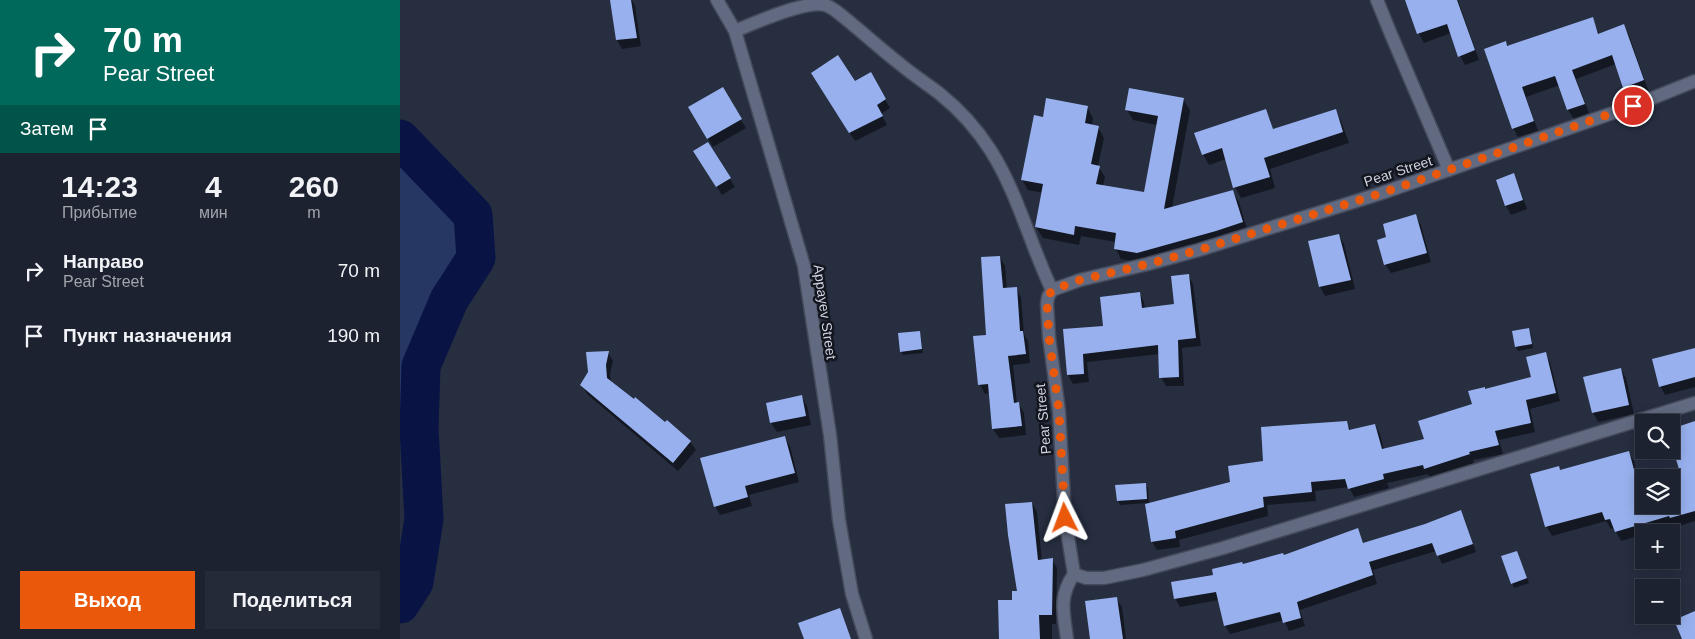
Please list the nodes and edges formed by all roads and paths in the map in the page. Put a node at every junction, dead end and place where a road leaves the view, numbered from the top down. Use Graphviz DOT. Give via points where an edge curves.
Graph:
graph roads {
  1 [pos="717,0"];
  2 [pos="1378,0"];
  3 [pos="735,31"];
  4 [pos="1695,81"];
  5 [pos="1449,170"];
  6 [pos="1052,290"];
  7 [pos="1695,403"];
  8 [pos="1074,574"];
  9 [pos="866,639"];
  10 [pos="1067,639"];
  1 -- 3 [label="street, Appayev Street"];
  2 -- 5 [label="street"];
  3 -- 6 [label="street" via="796,8 825,5 836,10 940,94 976,128 992,152 1024,217"];
  3 -- 9 [label="street, Appayev Street" via="804,266 852,594"];
  4 -- 5 [label="street, Pear Street"];
  5 -- 6 [label="street, Pear Street" via="1199,250"];
  6 -- 8 [label="street, Pear Street" via="1047,304 1048,329 1059,411 1065,518"];
  7 -- 8 [label="street" via="1214,551 1104,578"];
  8 -- 10 [label="street" via="1064,592"];
}
